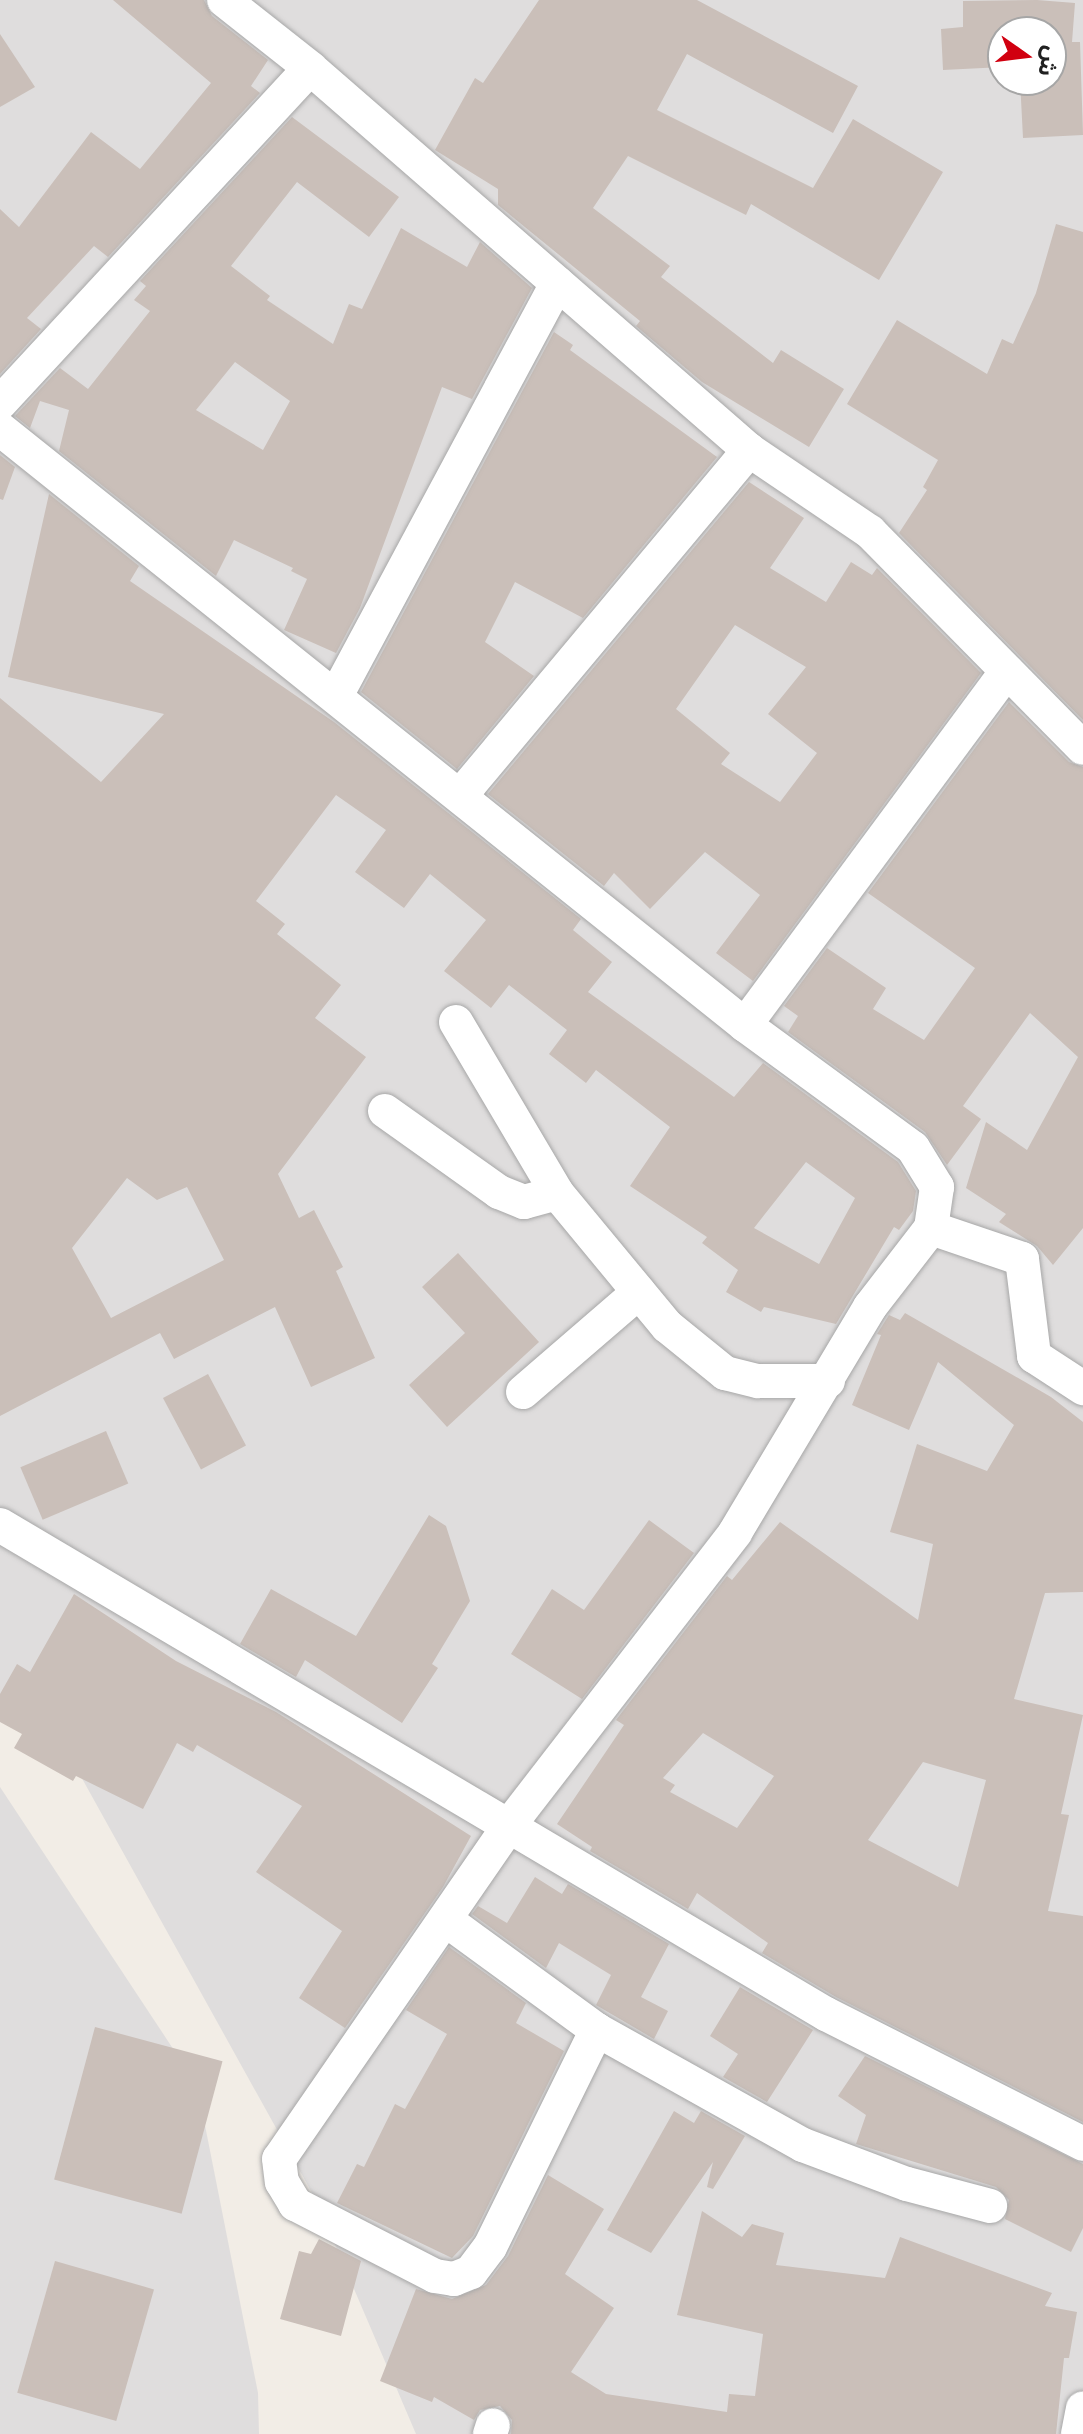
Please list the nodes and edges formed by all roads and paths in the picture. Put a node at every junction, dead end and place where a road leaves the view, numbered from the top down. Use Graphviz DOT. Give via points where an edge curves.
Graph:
graph roads {
  1 [pos="224,0"];
  2 [pos="310,68"];
  3 [pos="557,283"];
  4 [pos="0,403"];
  5 [pos="3,438"];
  6 [pos="749,450"];
  7 [pos="1007,671"];
  8 [pos="337,694"];
  9 [pos="1083,748"];
  10 [pos="460,796"];
  11 [pos="456,1022"];
  12 [pos="745,1025"];
  13 [pos="385,1111"];
  14 [pos="557,1193"];
  15 [pos="931,1228"];
  16 [pos="639,1292"];
  17 [pos="828,1381"];
  18 [pos="1083,1388"];
  19 [pos="523,1392"];
  20 [pos="0,1525"];
  21 [pos="511,1823"];
  22 [pos="446,1920"];
  23 [pos="597,2030"];
  24 [pos="1083,2144"];
  25 [pos="990,2206"];
  26 [pos="1083,2408"];
  27 [pos="1078,2434"];
  1 -- 2 [label="street"];
  2 -- 3 [label="street"];
  2 -- 4 [label="street"];
  3 -- 6 [label="street"];
  3 -- 8 [label="street"];
  5 -- 8 [label="street"];
  6 -- 7 [label="street" via="870,532"];
  6 -- 10 [label="street"];
  7 -- 9 [label="street"];
  7 -- 12 [label="street"];
  8 -- 10 [label="street"];
  10 -- 12 [label="street"];
  11 -- 14 [label="street"];
  12 -- 15 [label="street" via="913,1148 937,1187"];
  13 -- 14 [label="street" via="499,1192 524,1202"];
  14 -- 16 [label="street"];
  15 -- 17 [label="street" via="870,1307"];
  15 -- 18 [label="street" via="1022,1259 1034,1356"];
  16 -- 17 [label="street" via="667,1326 725,1373 758,1381"];
  16 -- 19 [label="street"];
  17 -- 21 [label="street" via="735,1533"];
  20 -- 21 [label="street"];
  21 -- 22 [label="street"];
  21 -- 24 [label="street" via="826,2014"];
  22 -- 23 [label="street"];
  22 -- 23 [label="street" via="279,2159 282,2182 295,2204 435,2276 454,2279 471,2272 490,2247"];
  23 -- 25 [label="street" via="803,2145 907,2184"];
  26 -- 27 [label="street"];
}
